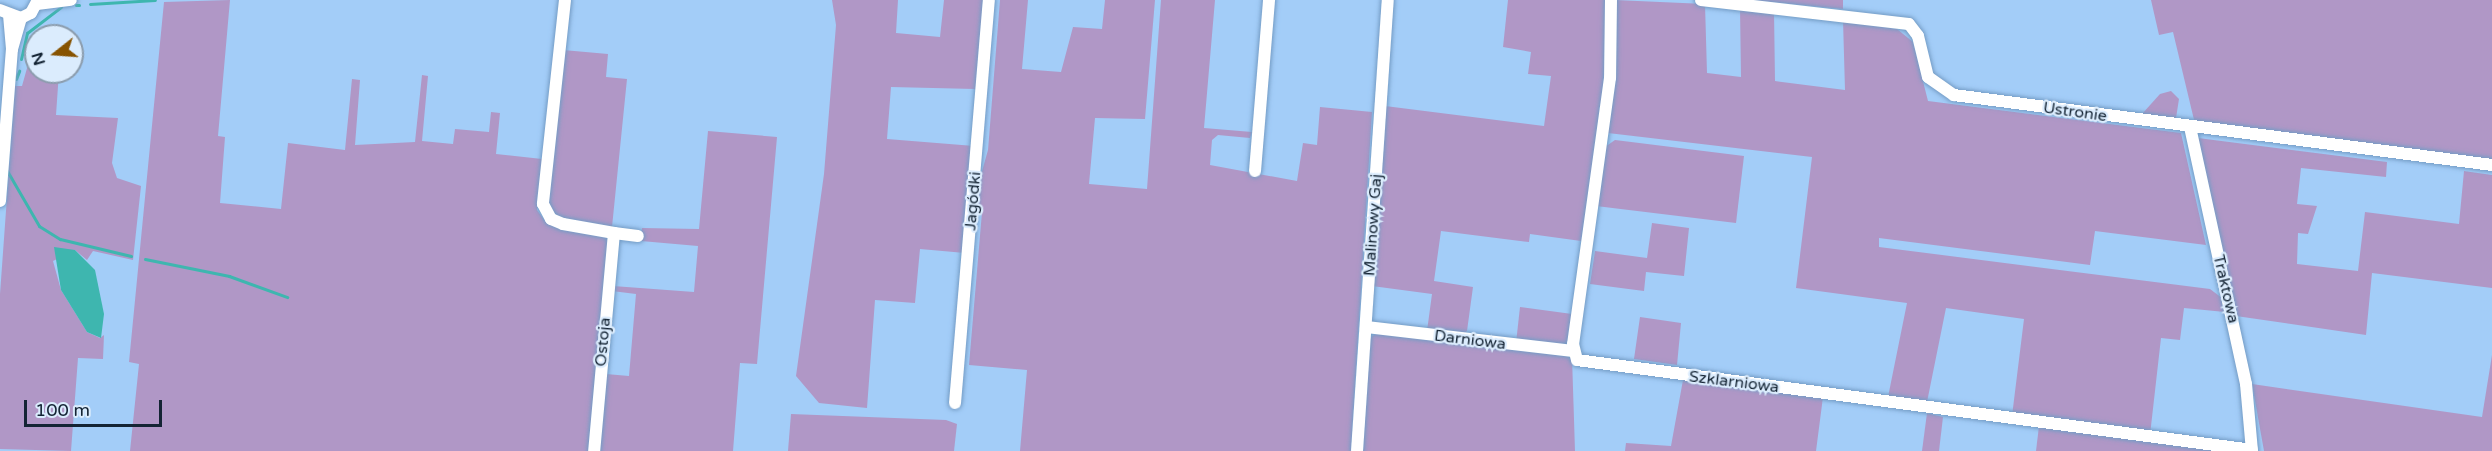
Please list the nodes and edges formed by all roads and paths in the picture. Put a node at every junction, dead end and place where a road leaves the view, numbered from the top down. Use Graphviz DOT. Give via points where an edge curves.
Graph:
graph roads {
  1 [pos="71,0"];
  2 [pos="565,0"];
  3 [pos="990,0"];
  4 [pos="1269,0"];
  5 [pos="1388,0"];
  6 [pos="1611,0"];
  7 [pos="1701,0"];
  8 [pos="37,2"];
  9 [pos="10,15"];
  10 [pos="2190,128"];
  11 [pos="2492,165"];
  12 [pos="1255,171"];
  13 [pos="0,201"];
  14 [pos="614,233"];
  15 [pos="638,236"];
  16 [pos="1366,327"];
  17 [pos="1574,351"];
  18 [pos="955,403"];
  19 [pos="594,451"];
  20 [pos="1358,451"];
  21 [pos="2252,451"];
  1 -- 8 [label="street"];
  2 -- 14 [label="street" via="543,204 551,219 563,224"];
  3 -- 18 [label="street, Jagódki"];
  4 -- 12 [label="street"];
  5 -- 16 [label="street, Malinowy Gaj"];
  6 -- 17 [label="street" via="1607,109"];
  7 -- 10 [label="street, Ustronie" via="1902,22 1915,30 1928,77 1945,92"];
  8 -- 9 [label="street"];
  9 -- 13 [label="street" via="12,49"];
  10 -- 11 [label="street, Ustronie"];
  10 -- 21 [label="street, Traktowa" via="2244,374"];
  14 -- 15 [label="street"];
  14 -- 19 [label="street, Ostoja"];
  16 -- 17 [label="street, Darniowa"];
  16 -- 20 [label="street, Malinowy Gaj"];
  17 -- 21 [label="street, Szklarniowa" via="1577,360 1593,364"];
}
